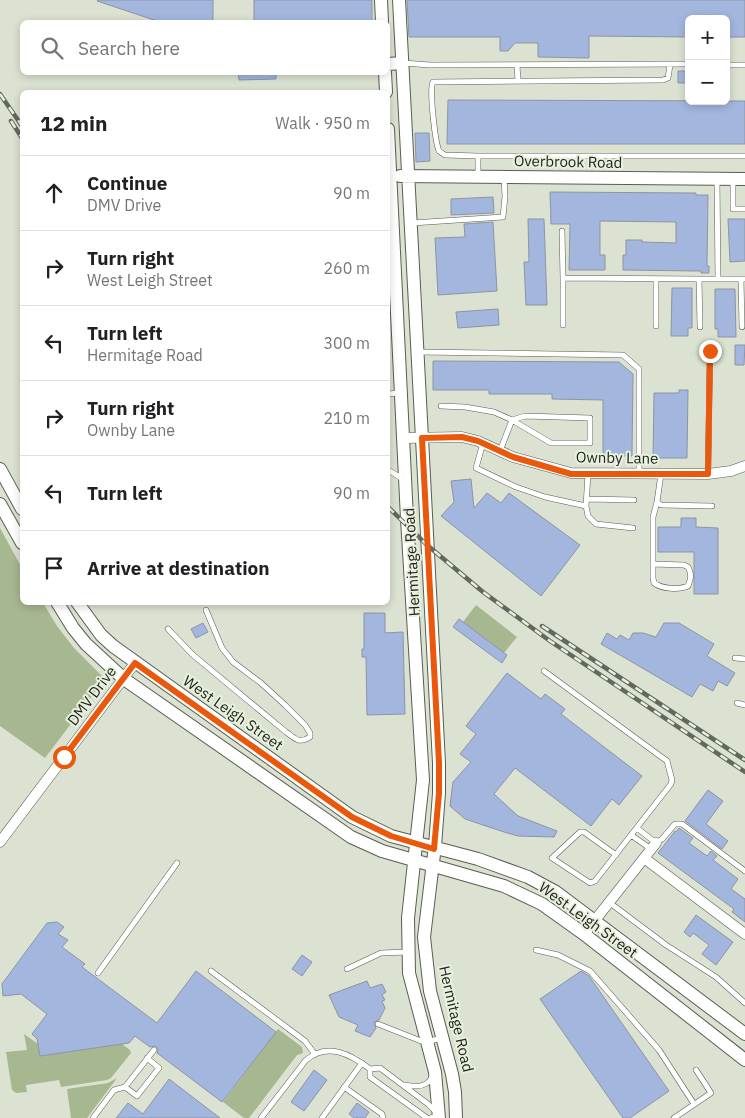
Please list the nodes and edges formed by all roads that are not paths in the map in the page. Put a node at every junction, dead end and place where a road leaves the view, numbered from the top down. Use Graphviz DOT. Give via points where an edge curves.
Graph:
graph roads {
  1 [pos="381,0"];
  2 [pos="399,0"];
  3 [pos="382,20"];
  4 [pos="402,63"];
  5 [pos="390,64"];
  6 [pos="685,64"];
  7 [pos="517,65"];
  8 [pos="670,65"];
  9 [pos="730,65"];
  10 [pos="745,65"];
  11 [pos="385,75"];
  12 [pos="518,81"];
  13 [pos="386,90"];
  14 [pos="478,156"];
  15 [pos="745,156"];
  16 [pos="408,176"];
  17 [pos="390,177"];
  18 [pos="478,177"];
  19 [pos="504,177"];
  20 [pos="717,179"];
  21 [pos="739,179"];
  22 [pos="745,209"];
  23 [pos="411,223"];
  24 [pos="390,230"];
  25 [pos="562,231"];
  26 [pos="563,278"];
  27 [pos="656,279"];
  28 [pos="699,279"];
  29 [pos="718,279"];
  30 [pos="743,279"];
  31 [pos="391,284"];
  32 [pos="563,325"];
  33 [pos="656,326"];
  34 [pos="700,327"];
  35 [pos="742,327"];
  36 [pos="710,351"];
  37 [pos="418,352"];
  38 [pos="401,393"];
  39 [pos="390,394"];
  40 [pos="441,406"];
  41 [pos="512,420"];
  42 [pos="403,438"];
  43 [pos="422,438"];
  44 [pos="483,443"];
  45 [pos="500,451"];
  46 [pos="745,466"];
  47 [pos="0,470"];
  48 [pos="390,471"];
  49 [pos="588,474"];
  50 [pos="639,474"];
  51 [pos="660,474"];
  52 [pos="708,474"];
  53 [pos="406,481"];
  54 [pos="587,500"];
  55 [pos="634,500"];
  56 [pos="657,502"];
  57 [pos="0,504"];
  58 [pos="20,505"];
  59 [pos="586,506"];
  60 [pos="712,506"];
  61 [pos="632,528"];
  62 [pos="20,539"];
  63 [pos="653,564"];
  64 [pos="59,605"];
  65 [pos="79,605"];
  66 [pos="206,610"];
  67 [pos="168,629"];
  68 [pos="735,658"];
  69 [pos="745,659"];
  70 [pos="135,663"];
  71 [pos="544,671"];
  72 [pos="124,679"];
  73 [pos="737,704"];
  74 [pos="745,705"];
  75 [pos="637,828"];
  76 [pos="632,834"];
  77 [pos="0,842"];
  78 [pos="416,844"];
  79 [pos="434,849"];
  80 [pos="650,850"];
  81 [pos="616,855"];
  82 [pos="415,861"];
  83 [pos="177,863"];
  84 [pos="433,866"];
  85 [pos="745,871"];
  86 [pos="610,902"];
  87 [pos="595,921"];
  88 [pos="584,934"];
  89 [pos="745,934"];
  90 [pos="536,950"];
  91 [pos="408,952"];
  92 [pos="347,968"];
  93 [pos="211,971"];
  94 [pos="98,973"];
  95 [pos="745,1003"];
  96 [pos="378,1024"];
  97 [pos="745,1034"];
  98 [pos="443,1038"];
  99 [pos="427,1042"];
  100 [pos="154,1050"];
  101 [pos="314,1053"];
  102 [pos="147,1058"];
  103 [pos="745,1060"];
  104 [pos="362,1063"];
  105 [pos="370,1069"];
  106 [pos="696,1070"];
  107 [pos="435,1072"];
  108 [pos="404,1085"];
  109 [pos="125,1087"];
  110 [pos="344,1088"];
  111 [pos="694,1104"];
  112 [pos="436,1117"];
  113 [pos="93,1118"];
  114 [pos="261,1118"];
  115 [pos="322,1118"];
  116 [pos="383,1118"];
  117 [pos="456,1118"];
  118 [pos="674,1118"];
  1 -- 3 [label="street"];
  2 -- 4 [label="street, Hermitage Road"];
  4 -- 5 [label="street"];
  4 -- 7 [label="lane"];
  4 -- 16 [label="street, Hermitage Road"];
  6 -- 8 [label="lane"];
  7 -- 8 [label="lane"];
  7 -- 12 [label="lane"];
  8 -- 12 [label="lane" via="668,78 663,80"];
  9 -- 10 [label="lane"];
  11 -- 13 [label="street"];
  12 -- 14 [label="lane" via="433,82 431,85 439,151 445,155"];
  14 -- 15 [label="lane"];
  14 -- 18 [label="lane"];
  16 -- 17 [label="street, Overbrook Road"];
  16 -- 18 [label="street, Overbrook Road"];
  16 -- 23 [label="street, Hermitage Road"];
  18 -- 19 [label="street, Overbrook Road"];
  19 -- 20 [label="street, Overbrook Road"];
  19 -- 23 [label="lane" via="503,217"];
  20 -- 21 [label="street, Overbrook Road"];
  20 -- 29 [label="lane"];
  21 -- 22 [label="lane" via="733,210"];
  23 -- 37 [label="street, Hermitage Road"];
  24 -- 31 [label="street, Hermitage Road"];
  25 -- 26 [label="lane"];
  26 -- 27 [label="lane"];
  26 -- 32 [label="lane"];
  27 -- 28 [label="lane"];
  27 -- 33 [label="lane"];
  28 -- 29 [label="lane"];
  28 -- 34 [label="lane"];
  29 -- 30 [label="lane"];
  30 -- 35 [label="lane"];
  31 -- 38 [label="street, Hermitage Road"];
  36 -- 52 [label="lane"];
  37 -- 43 [label="street, Hermitage Road"];
  37 -- 50 [label="lane" via="622,355 639,369"];
  38 -- 39 [label="lane"];
  38 -- 42 [label="street, Hermitage Road"];
  40 -- 41 [label="lane" via="478,408"];
  41 -- 41 [label="lane" via="526,416 590,418 590,443 551,443"];
  41 -- 45 [label="lane"];
  42 -- 43 [label="street, Ownby Lane"];
  42 -- 53 [label="street, Hermitage Road"];
  43 -- 44 [label="street, Ownby Lane" via="462,437"];
  43 -- 79 [label="street, Hermitage Road" via="439,763"];
  44 -- 45 [label="street, Ownby Lane"];
  44 -- 59 [label="lane" via="476,468 545,498"];
  45 -- 49 [label="street, Ownby Lane" via="571,474"];
  46 -- 52 [label="street, Ownby Lane"];
  47 -- 58 [label="street"];
  48 -- 53 [label="lane"];
  49 -- 50 [label="street, Ownby Lane"];
  49 -- 54 [label="lane"];
  50 -- 51 [label="street, Ownby Lane"];
  51 -- 52 [label="street, Ownby Lane"];
  51 -- 56 [label="lane"];
  53 -- 78 [label="street, Hermitage Road" via="423,780"];
  54 -- 55 [label="lane"];
  54 -- 59 [label="lane"];
  56 -- 60 [label="lane" via="661,505"];
  56 -- 63 [label="lane" via="653,517"];
  57 -- 62 [label="street"];
  59 -- 61 [label="lane" via="588,516 596,524"];
  63 -- 63 [label="lane" via="654,583 682,589 688,586 691,579 688,567"];
  64 -- 72 [label="street, West Leigh Street" via="86,644"];
  65 -- 70 [label="street, West Leigh Street" via="102,636"];
  66 -- 67 [label="lane" via="222,648 233,662 285,705 305,725 310,737 298,741 286,732 193,656"];
  68 -- 69 [label="lane"];
  70 -- 72 [label="street, DMV Drive"];
  70 -- 78 [label="street, West Leigh Street" via="352,817"];
  71 -- 75 [label="lane" via="667,761 671,784"];
  72 -- 77 [label="street, DMV Drive"];
  72 -- 82 [label="street, West Leigh Street" via="351,837"];
  73 -- 74 [label="lane"];
  75 -- 76 [label="lane"];
  75 -- 80 [label="lane"];
  76 -- 80 [label="lane"];
  76 -- 81 [label="lane"];
  78 -- 79 [label="street, West Leigh Street"];
  78 -- 82 [label="street, Hermitage Road"];
  79 -- 84 [label="street, Hermitage Road"];
  79 -- 87 [label="street, West Leigh Street" via="478,859 528,877 556,892"];
  80 -- 85 [label="lane" via="675,824 682,824"];
  80 -- 86 [label="street"];
  80 -- 89 [label="street"];
  81 -- 81 [label="lane" via="595,881 590,882 552,858 580,832"];
  82 -- 84 [label="street, West Leigh Street"];
  82 -- 91 [label="street, Hermitage Road" via="408,918"];
  83 -- 94 [label="lane"];
  84 -- 88 [label="street, West Leigh Street" via="525,895"];
  84 -- 98 [label="street, Hermitage Road" via="424,937 430,991"];
  86 -- 87 [label="street"];
  86 -- 95 [label="lane" via="666,945 716,977"];
  87 -- 88 [label="street"];
  87 -- 97 [label="street, West Leigh Street"];
  88 -- 103 [label="street, West Leigh Street"];
  90 -- 111 [label="lane" via="558,955 590,971 659,1050"];
  91 -- 92 [label="lane" via="380,953"];
  91 -- 99 [label="street, Hermitage Road" via="409,973"];
  93 -- 101 [label="lane" via="305,1041"];
  96 -- 99 [label="lane"];
  98 -- 99 [label="lane"];
  98 -- 117 [label="street, Hermitage Road" via="455,1092"];
  99 -- 107 [label="street, Hermitage Road"];
  100 -- 102 [label="lane"];
  101 -- 104 [label="lane" via="343,1053"];
  101 -- 114 [label="lane"];
  102 -- 109 [label="lane"];
  102 -- 109 [label="lane" via="160,1068 138,1096"];
  104 -- 105 [label="lane"];
  104 -- 110 [label="lane"];
  105 -- 108 [label="lane" via="380,1068"];
  105 -- 112 [label="lane" via="370,1077"];
  106 -- 111 [label="lane" via="711,1093"];
  107 -- 108 [label="lane" via="430,1081 418,1087"];
  107 -- 112 [label="street, Hermitage Road"];
  108 -- 112 [label="lane"];
  109 -- 113 [label="lane" via="114,1090"];
  110 -- 115 [label="lane"];
  110 -- 116 [label="lane" via="382,1114"];
  111 -- 118 [label="lane"];
}
